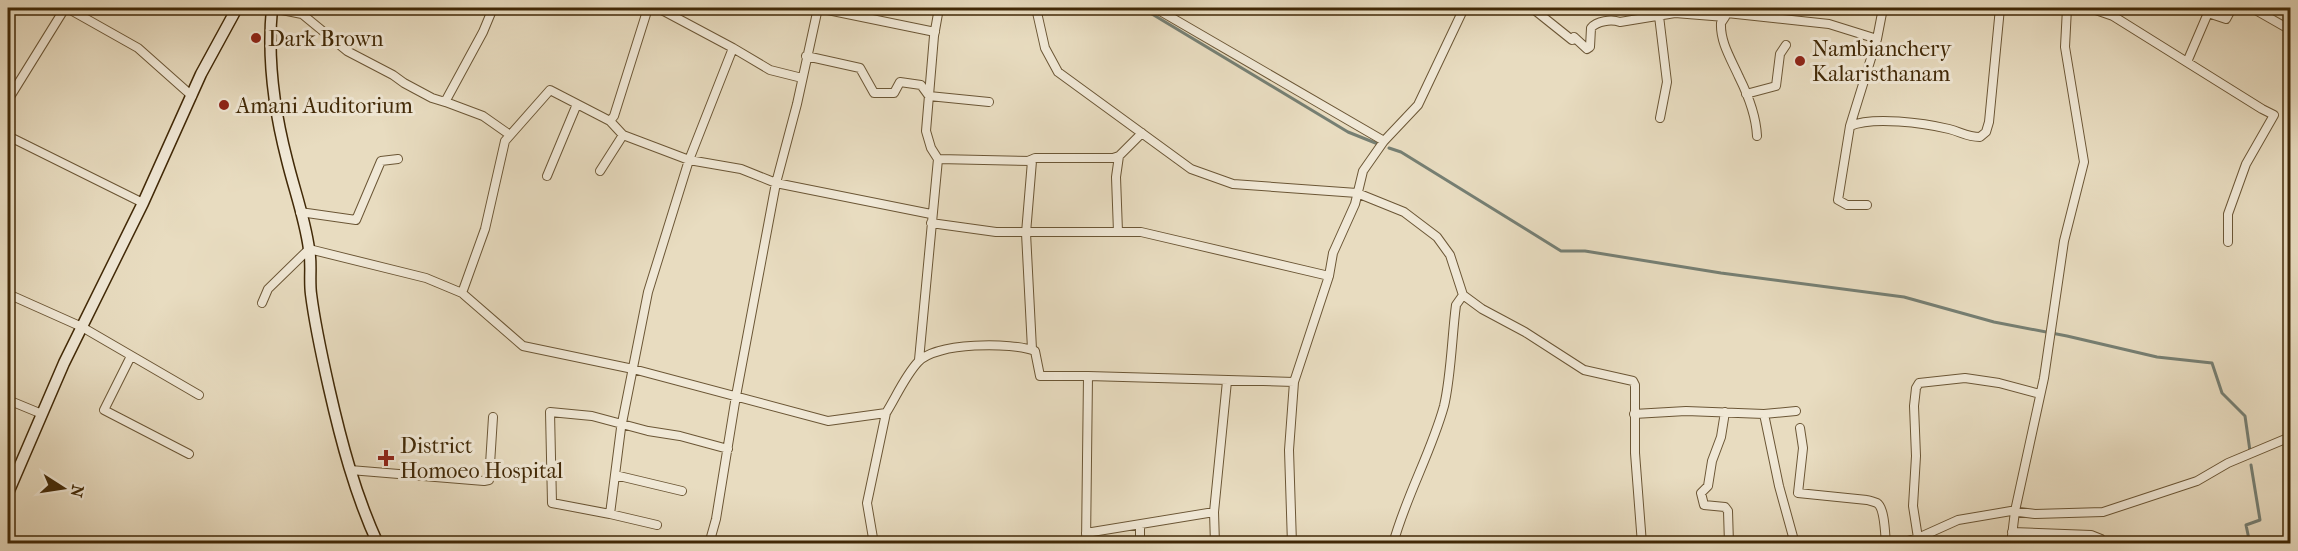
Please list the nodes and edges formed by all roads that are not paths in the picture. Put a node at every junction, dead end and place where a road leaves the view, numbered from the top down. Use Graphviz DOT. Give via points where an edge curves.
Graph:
graph roads {
  1 [pos="66,8"];
  2 [pos="237,8"];
  3 [pos="272,8"];
  4 [pos="493,8"];
  5 [pos="648,8"];
  6 [pos="658,8"];
  7 [pos="818,8"];
  8 [pos="939,8"];
  9 [pos="1036,8"];
  10 [pos="1155,8"];
  11 [pos="1464,8"];
  12 [pos="1532,8"];
  13 [pos="1882,8"];
  14 [pos="2000,8"];
  15 [pos="2067,8"];
  16 [pos="2090,8"];
  17 [pos="2232,8"];
  18 [pos="2252,8"];
  19 [pos="1727,12"];
  20 [pos="1659,16"];
  21 [pos="2287,28"];
  22 [pos="935,32"];
  23 [pos="1877,39"];
  24 [pos="1786,45"];
  25 [pos="733,48"];
  26 [pos="806,56"];
  27 [pos="2187,62"];
  28 [pos="802,78"];
  29 [pos="1746,94"];
  30 [pos="192,96"];
  31 [pos="929,96"];
  32 [pos="8,100"];
  33 [pos="443,102"];
  34 [pos="989,102"];
  35 [pos="577,104"];
  36 [pos="1660,118"];
  37 [pos="610,121"];
  38 [pos="1850,126"];
  39 [pos="1142,133"];
  40 [pos="510,135"];
  41 [pos="623,135"];
  42 [pos="8,136"];
  43 [pos="1757,136"];
  44 [pos="1384,141"];
  45 [pos="1119,156"];
  46 [pos="398,159"];
  47 [pos="938,159"];
  48 [pos="689,160"];
  49 [pos="1027,161"];
  50 [pos="600,171"];
  51 [pos="547,176"];
  52 [pos="776,183"];
  53 [pos="1357,193"];
  54 [pos="143,203"];
  55 [pos="1867,205"];
  56 [pos="300,212"];
  57 [pos="931,219"];
  58 [pos="1118,232"];
  59 [pos="1026,233"];
  60 [pos="2228,242"];
  61 [pos="309,249"];
  62 [pos="1329,276"];
  63 [pos="462,293"];
  64 [pos="8,294"];
  65 [pos="1463,295"];
  66 [pos="262,303"];
  67 [pos="82,327"];
  68 [pos="1032,349"];
  69 [pos="131,356"];
  70 [pos="919,360"];
  71 [pos="633,369"];
  72 [pos="1088,376"];
  73 [pos="1227,381"];
  74 [pos="1294,382"];
  75 [pos="2040,394"];
  76 [pos="199,395"];
  77 [pos="736,396"];
  78 [pos="8,400"];
  79 [pos="1796,411"];
  80 [pos="1725,412"];
  81 [pos="886,413"];
  82 [pos="42,414"];
  83 [pos="1634,414"];
  84 [pos="1764,414"];
  85 [pos="493,417"];
  86 [pos="622,423"];
  87 [pos="1800,428"];
  88 [pos="2290,437"];
  89 [pos="728,449"];
  90 [pos="189,454"];
  91 [pos="350,471"];
  92 [pos="615,475"];
  93 [pos="682,491"];
  94 [pos="8,493"];
  95 [pos="2015,511"];
  96 [pos="1214,512"];
  97 [pos="610,514"];
  98 [pos="657,525"];
  99 [pos="1140,525"];
  100 [pos="2012,532"];
  101 [pos="1086,533"];
  102 [pos="1916,540"];
  103 [pos="378,543"];
  104 [pos="710,543"];
  105 [pos="874,543"];
  106 [pos="1086,543"];
  107 [pos="1140,543"];
  108 [pos="1215,543"];
  109 [pos="1292,543"];
  110 [pos="1393,543"];
  111 [pos="1642,543"];
  112 [pos="1729,543"];
  113 [pos="1795,543"];
  114 [pos="1886,543"];
  115 [pos="1897,543"];
  116 [pos="2011,543"];
  117 [pos="2105,543"];
  1 -- 30 [label="street" via="138,48"];
  1 -- 32 [label="street"];
  2 -- 30 [label="main road"];
  3 -- 33 [label="street" via="302,14 347,51"];
  3 -- 56 [label="main road" via="271,74"];
  4 -- 33 [label="street"];
  5 -- 37 [label="street"];
  6 -- 25 [label="street"];
  7 -- 22 [label="street"];
  7 -- 26 [label="street"];
  8 -- 22 [label="street"];
  9 -- 39 [label="street" via="1045,48 1058,72"];
  10 -- 44 [label="street"];
  11 -- 44 [label="street" via="1418,105"];
  12 -- 20 [label="street" via="1587,49 1595,24"];
  13 -- 23 [label="street"];
  14 -- 38 [label="street" via="1989,122 1980,137 1903,123 1860,122"];
  15 -- 75 [label="street" via="2065,47 2084,162 2064,241"];
  16 -- 27 [label="street" via="2113,16"];
  17 -- 27 [label="street" via="2226,19 2208,13"];
  18 -- 21 [label="street"];
  19 -- 20 [label="street"];
  19 -- 23 [label="street" via="1829,24"];
  19 -- 29 [label="street" via="1721,23 1722,39"];
  20 -- 36 [label="street" via="1667,82"];
  22 -- 31 [label="street"];
  23 -- 38 [label="street"];
  24 -- 29 [label="street" via="1780,54 1776,86"];
  25 -- 28 [label="street" via="770,70"];
  25 -- 48 [label="street"];
  26 -- 28 [label="street"];
  26 -- 31 [label="street" via="860,68 874,93 894,93 900,82 921,85"];
  27 -- 60 [label="street" via="2274,115 2247,164 2228,214"];
  28 -- 52 [label="street"];
  29 -- 43 [label="street"];
  30 -- 54 [label="main road"];
  31 -- 34 [label="street"];
  31 -- 47 [label="street" via="926,131"];
  33 -- 40 [label="street" via="483,116"];
  35 -- 37 [label="street"];
  35 -- 40 [label="street" via="550,90"];
  35 -- 51 [label="street"];
  37 -- 41 [label="street"];
  38 -- 55 [label="street" via="1838,200 1847,205"];
  39 -- 45 [label="street"];
  39 -- 53 [label="street" via="1191,169 1233,184"];
  40 -- 63 [label="street" via="505,141 485,229"];
  41 -- 48 [label="street"];
  41 -- 50 [label="street"];
  42 -- 54 [label="street"];
  44 -- 53 [label="street" via="1363,171"];
  45 -- 49 [label="street"];
  45 -- 58 [label="street"];
  46 -- 56 [label="street" via="381,161 356,220"];
  47 -- 49 [label="street"];
  47 -- 57 [label="street"];
  48 -- 52 [label="street" via="741,169"];
  48 -- 71 [label="street" via="648,292"];
  49 -- 59 [label="street" via="1032,161"];
  52 -- 57 [label="street"];
  52 -- 77 [label="street"];
  53 -- 62 [label="street" via="1333,253"];
  53 -- 65 [label="street" via="1404,212 1437,237 1450,255"];
  54 -- 67 [label="main road"];
  56 -- 61 [label="main road"];
  57 -- 59 [label="street" via="996,232"];
  57 -- 70 [label="street"];
  58 -- 59 [label="street"];
  58 -- 62 [label="street" via="1141,232"];
  59 -- 68 [label="street"];
  61 -- 63 [label="street" via="426,278"];
  61 -- 66 [label="street" via="268,289"];
  61 -- 91 [label="main road" via="318,339"];
  62 -- 74 [label="street"];
  63 -- 71 [label="street" via="523,346"];
  64 -- 67 [label="street"];
  65 -- 83 [label="street" via="1584,370 1633,381"];
  65 -- 110 [label="street" via="1456,305 1444,404"];
  67 -- 69 [label="street"];
  67 -- 82 [label="main road"];
  68 -- 70 [label="street" via="964,346"];
  68 -- 72 [label="street" via="1040,376"];
  69 -- 76 [label="street"];
  69 -- 90 [label="street" via="104,410"];
  70 -- 81 [label="street"];
  71 -- 77 [label="street"];
  71 -- 86 [label="street"];
  72 -- 73 [label="street"];
  72 -- 101 [label="street"];
  73 -- 74 [label="street"];
  73 -- 96 [label="street"];
  74 -- 109 [label="street" via="1289,450"];
  75 -- 95 [label="street"];
  75 -- 102 [label="street" via="1965,378 1919,383 1914,406"];
  77 -- 81 [label="street" via="828,421"];
  77 -- 89 [label="street"];
  78 -- 82 [label="street"];
  79 -- 84 [label="street"];
  80 -- 83 [label="street"];
  80 -- 84 [label="street"];
  80 -- 112 [label="street" via="1707,486 1701,493 1704,505 1725,507 1728,511"];
  81 -- 105 [label="street" via="867,502"];
  82 -- 94 [label="main road"];
  83 -- 111 [label="street"];
  84 -- 113 [label="street"];
  85 -- 91 [label="street" via="489,480"];
  86 -- 89 [label="street"];
  86 -- 92 [label="street"];
  86 -- 97 [label="street" via="550,412 552,502"];
  87 -- 114 [label="street" via="1803,448 1798,493 1877,503 1881,507"];
  88 -- 95 [label="street" via="2228,463 2197,481 2103,512"];
  89 -- 104 [label="street"];
  91 -- 103 [label="main road"];
  92 -- 93 [label="street"];
  92 -- 97 [label="street"];
  95 -- 100 [label="street"];
  95 -- 102 [label="street" via="1958,520"];
  96 -- 99 [label="street"];
  96 -- 108 [label="street"];
  97 -- 98 [label="street"];
  99 -- 101 [label="street"];
  99 -- 107 [label="street"];
  100 -- 116 [label="street"];
  100 -- 117 [label="street" via="2091,535"];
  101 -- 106 [label="street"];
  102 -- 115 [label="street"];
}
